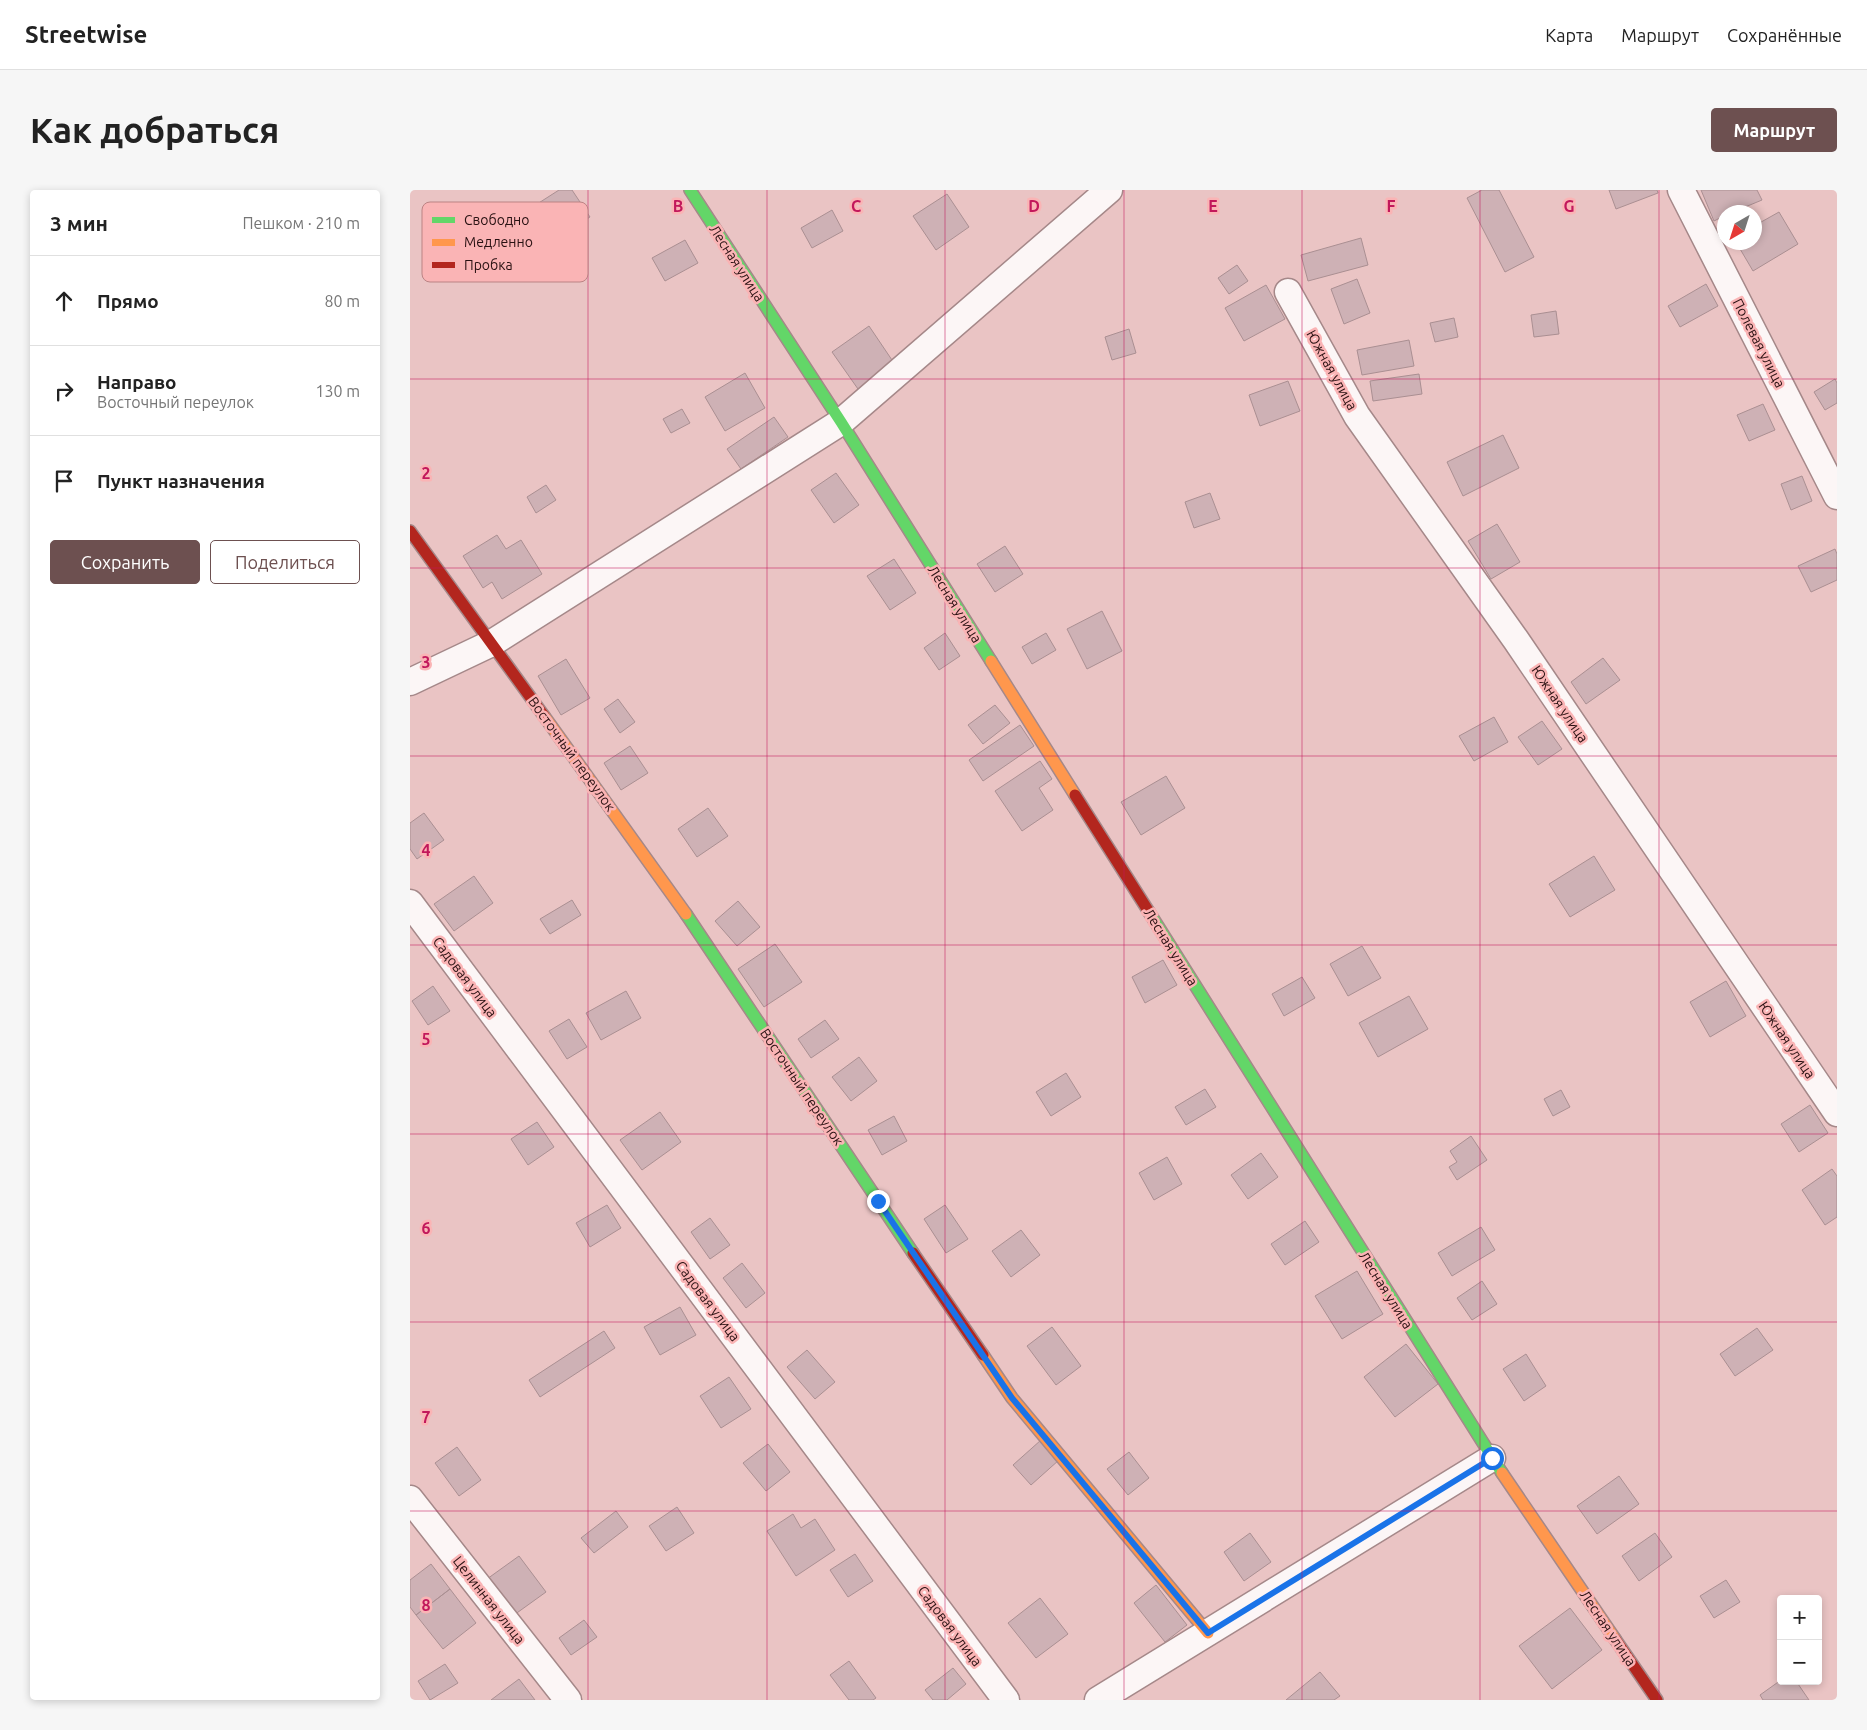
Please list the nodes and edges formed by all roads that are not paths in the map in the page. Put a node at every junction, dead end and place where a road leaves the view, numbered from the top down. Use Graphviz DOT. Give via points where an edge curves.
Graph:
graph roads {
  1 [pos="690,190"];
  2 [pos="1109,190"];
  3 [pos="1681,190"];
  4 [pos="1288,292"];
  5 [pos="841,422"];
  6 [pos="1837,496"];
  7 [pos="410,531"];
  8 [pos="492,643"];
  9 [pos="410,682"];
  10 [pos="410,903"];
  11 [pos="1837,1113"];
  12 [pos="1492,1458"];
  13 [pos="410,1499"];
  14 [pos="1208,1633"];
  15 [pos="568,1700"];
  16 [pos="1006,1700"];
  17 [pos="1098,1700"];
  18 [pos="1657,1700"];
  1 -- 5 [label="street, Лесная улица"];
  2 -- 5 [label="street"];
  3 -- 6 [label="street, Полевая улица"];
  4 -- 11 [label="street, Южная улица" via="1358,416 1516,640"];
  5 -- 8 [label="street"];
  5 -- 12 [label="street, Лесная улица"];
  7 -- 8 [label="street, Восточный переулок"];
  8 -- 9 [label="street"];
  8 -- 14 [label="street, Восточный переулок" via="698,931 1012,1398"];
  10 -- 16 [label="street, Садовая улица"];
  12 -- 14 [label="street"];
  12 -- 18 [label="street, Лесная улица"];
  13 -- 15 [label="street, Целинная улица"];
  14 -- 17 [label="street"];
}
